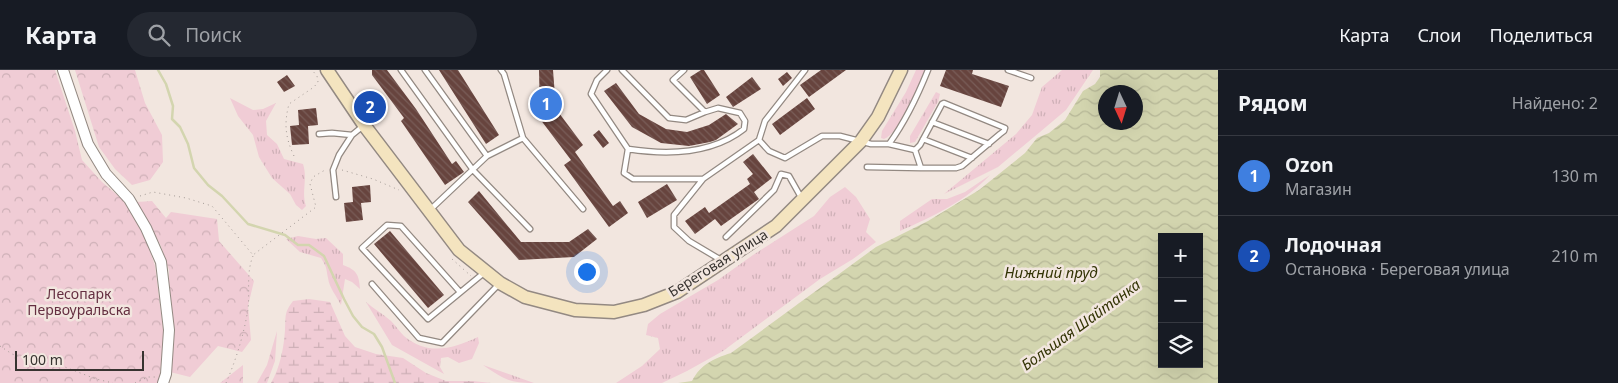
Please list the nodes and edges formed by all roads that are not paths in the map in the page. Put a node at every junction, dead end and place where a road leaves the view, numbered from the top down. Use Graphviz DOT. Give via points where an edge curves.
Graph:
graph roads {
  1 [pos="63,70"];
  2 [pos="327,70"];
  3 [pos="401,70"];
  4 [pos="425,70"];
  5 [pos="501,70"];
  6 [pos="607,70"];
  7 [pos="622,70"];
  8 [pos="684,70"];
  9 [pos="805,70"];
  10 [pos="901,70"];
  11 [pos="928,70"];
  12 [pos="1008,70"];
  13 [pos="1031,78"];
  14 [pos="705,112"];
  15 [pos="932,122"];
  16 [pos="364,126"];
  17 [pos="319,134"];
  18 [pos="352,135"];
  19 [pos="523,138"];
  20 [pos="923,139"];
  21 [pos="759,140"];
  22 [pos="860,142"];
  23 [pos="889,144"];
  24 [pos="989,144"];
  25 [pos="628,149"];
  26 [pos="915,150"];
  27 [pos="487,156"];
  28 [pos="972,158"];
  29 [pos="867,167"];
  30 [pos="921,168"];
  31 [pos="473,170"];
  32 [pos="703,179"];
  33 [pos="336,197"];
  34 [pos="803,200"];
  35 [pos="583,209"];
  36 [pos="429,211"];
  37 [pos="530,229"];
  38 [pos="726,237"];
  39 [pos="724,262"];
  40 [pos="486,271"];
  41 [pos="500,283"];
  42 [pos="372,284"];
  43 [pos="460,292"];
  44 [pos="163,383"];
  1 -- 44 [label="street" via="88,144 106,174 129,199 162,262 168,330"];
  2 -- 16 [label="main road, Береговая улица"];
  3 -- 31 [label="lane"];
  4 -- 27 [label="lane"];
  5 -- 19 [label="lane"];
  6 -- 25 [label="lane" via="597,80 591,94"];
  7 -- 14 [label="lane" via="670,118 686,120"];
  8 -- 14 [label="lane" via="673,80"];
  9 -- 21 [label="lane" via="764,121"];
  10 -- 22 [label="main road, Береговая улица" via="878,117"];
  11 -- 23 [label="lane"];
  12 -- 13 [label="lane"];
  14 -- 25 [label="lane" via="718,108 740,113 745,121 744,129 720,143 683,153"];
  15 -- 20 [label="lane"];
  15 -- 24 [label="lane"];
  15 -- 24 [label="lane" via="944,103 1005,128"];
  16 -- 18 [label="lane"];
  16 -- 36 [label="main road, Береговая улица"];
  17 -- 18 [label="lane"];
  18 -- 33 [label="lane" via="334,170"];
  19 -- 27 [label="lane"];
  19 -- 35 [label="lane"];
  20 -- 26 [label="lane"];
  20 -- 28 [label="lane"];
  21 -- 22 [label="lane" via="769,151 786,158 822,136 840,136"];
  21 -- 32 [label="lane"];
  22 -- 23 [label="lane"];
  22 -- 34 [label="main road, Береговая улица"];
  23 -- 26 [label="lane"];
  24 -- 28 [label="lane"];
  25 -- 32 [label="lane" via="624,173 633,179"];
  26 -- 30 [label="lane"];
  27 -- 31 [label="lane"];
  28 -- 30 [label="lane" via="956,168"];
  29 -- 30 [label="lane"];
  31 -- 36 [label="lane"];
  31 -- 37 [label="lane"];
  32 -- 39 [label="lane" via="674,215 674,227"];
  34 -- 38 [label="lane" via="789,176 782,174 774,190"];
  34 -- 39 [label="main road, Береговая улица" via="776,226"];
  36 -- 40 [label="main road, Береговая улица" via="459,250"];
  39 -- 41 [label="main road, Береговая улица" via="677,292 614,312 575,310 524,298"];
  40 -- 41 [label="main road, Береговая улица"];
  40 -- 43 [label="lane"];
  41 -- 42 [label="lane" via="442,343 419,338"];
  43 -- 43 [label="lane" via="428,318 362,248 387,225 401,226"];
}
